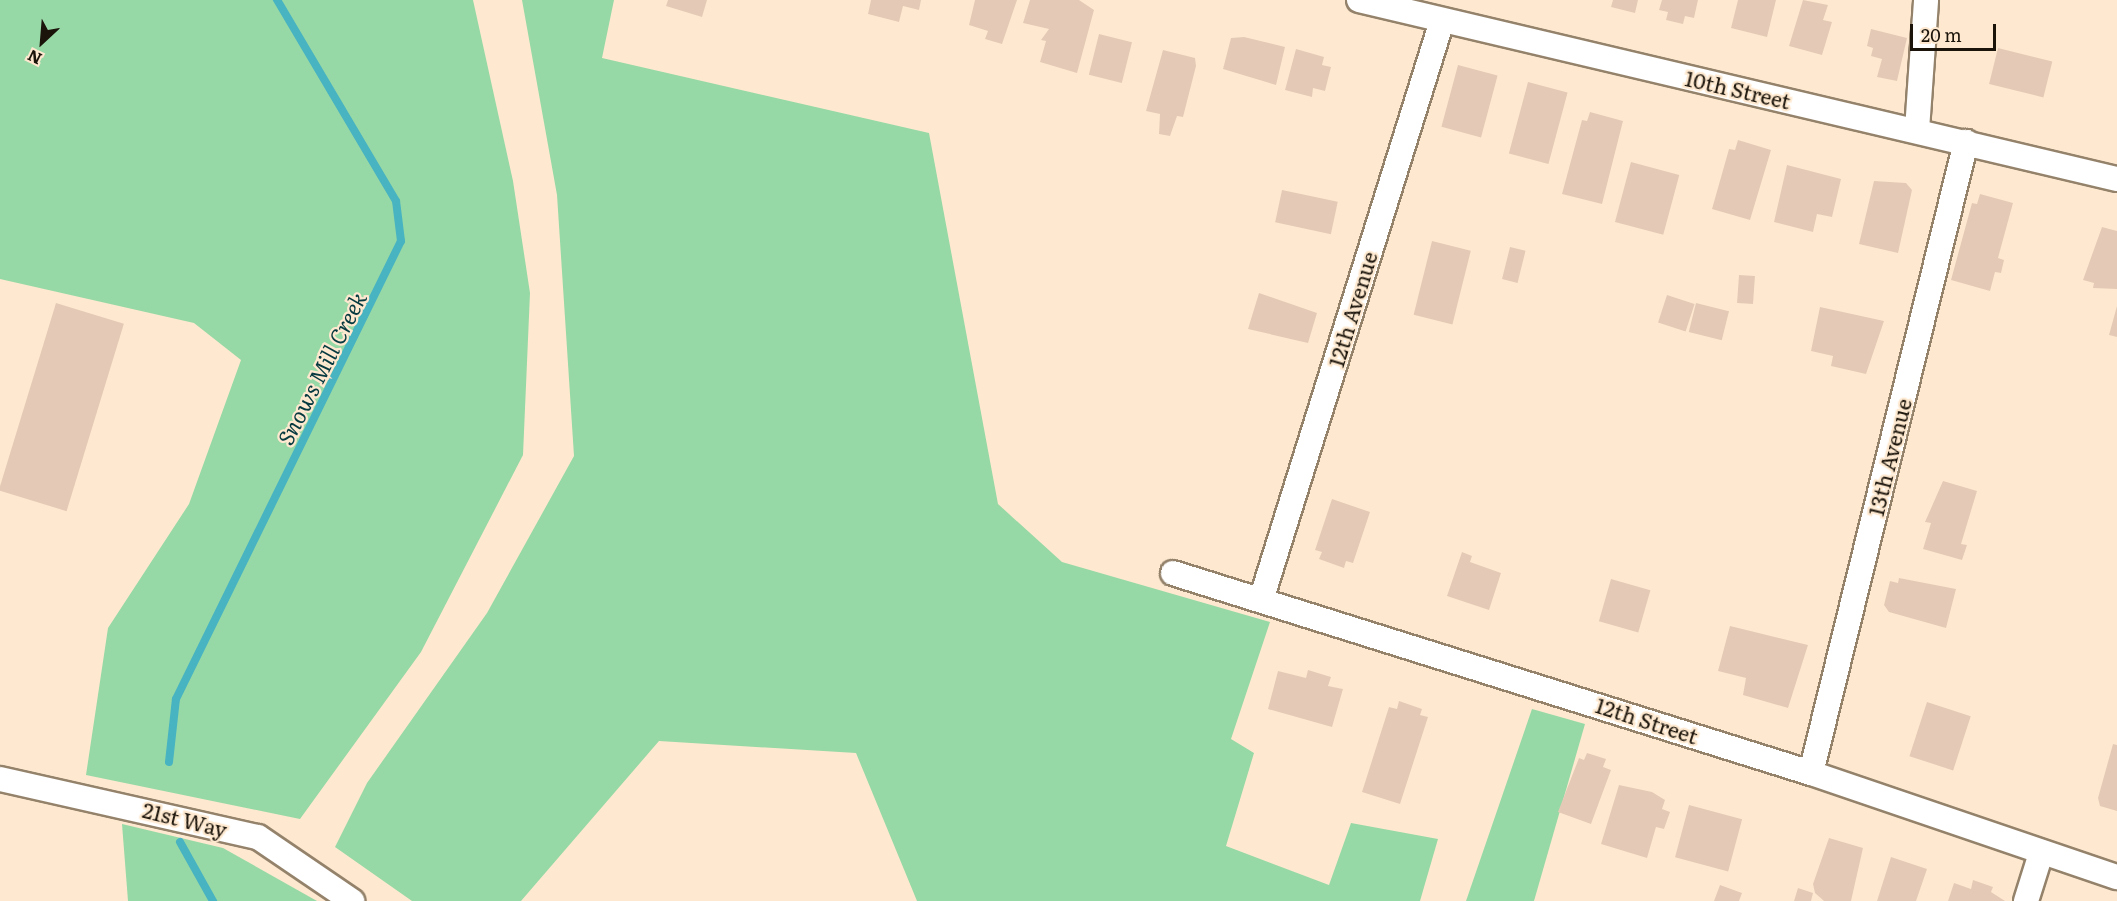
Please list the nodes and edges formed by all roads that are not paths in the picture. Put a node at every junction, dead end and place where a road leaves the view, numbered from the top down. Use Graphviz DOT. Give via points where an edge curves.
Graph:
graph roads {
  1 [pos="1359,0"];
  2 [pos="1926,0"];
  3 [pos="1442,21"];
  4 [pos="1917,130"];
  5 [pos="1966,142"];
  6 [pos="2117,179"];
  7 [pos="1173,573"];
  8 [pos="1262,597"];
  9 [pos="1811,773"];
  10 [pos="0,779"];
  11 [pos="2041,853"];
  12 [pos="2117,877"];
  13 [pos="352,901"];
  14 [pos="2026,901"];
  1 -- 3 [label="street, 10th Street"];
  2 -- 4 [label="street"];
  3 -- 4 [label="street, 10th Street"];
  3 -- 8 [label="street, 12th Avenue"];
  4 -- 5 [label="street, 10th Street"];
  5 -- 6 [label="street, 10th Street"];
  5 -- 9 [label="street, 13th Avenue"];
  7 -- 8 [label="street, 12th Street"];
  8 -- 9 [label="street, 12th Street"];
  9 -- 11 [label="street, 12th Street"];
  10 -- 13 [label="street, 21st Way" via="258,837"];
  11 -- 12 [label="street, 12th Street"];
  11 -- 14 [label="street"];
}
